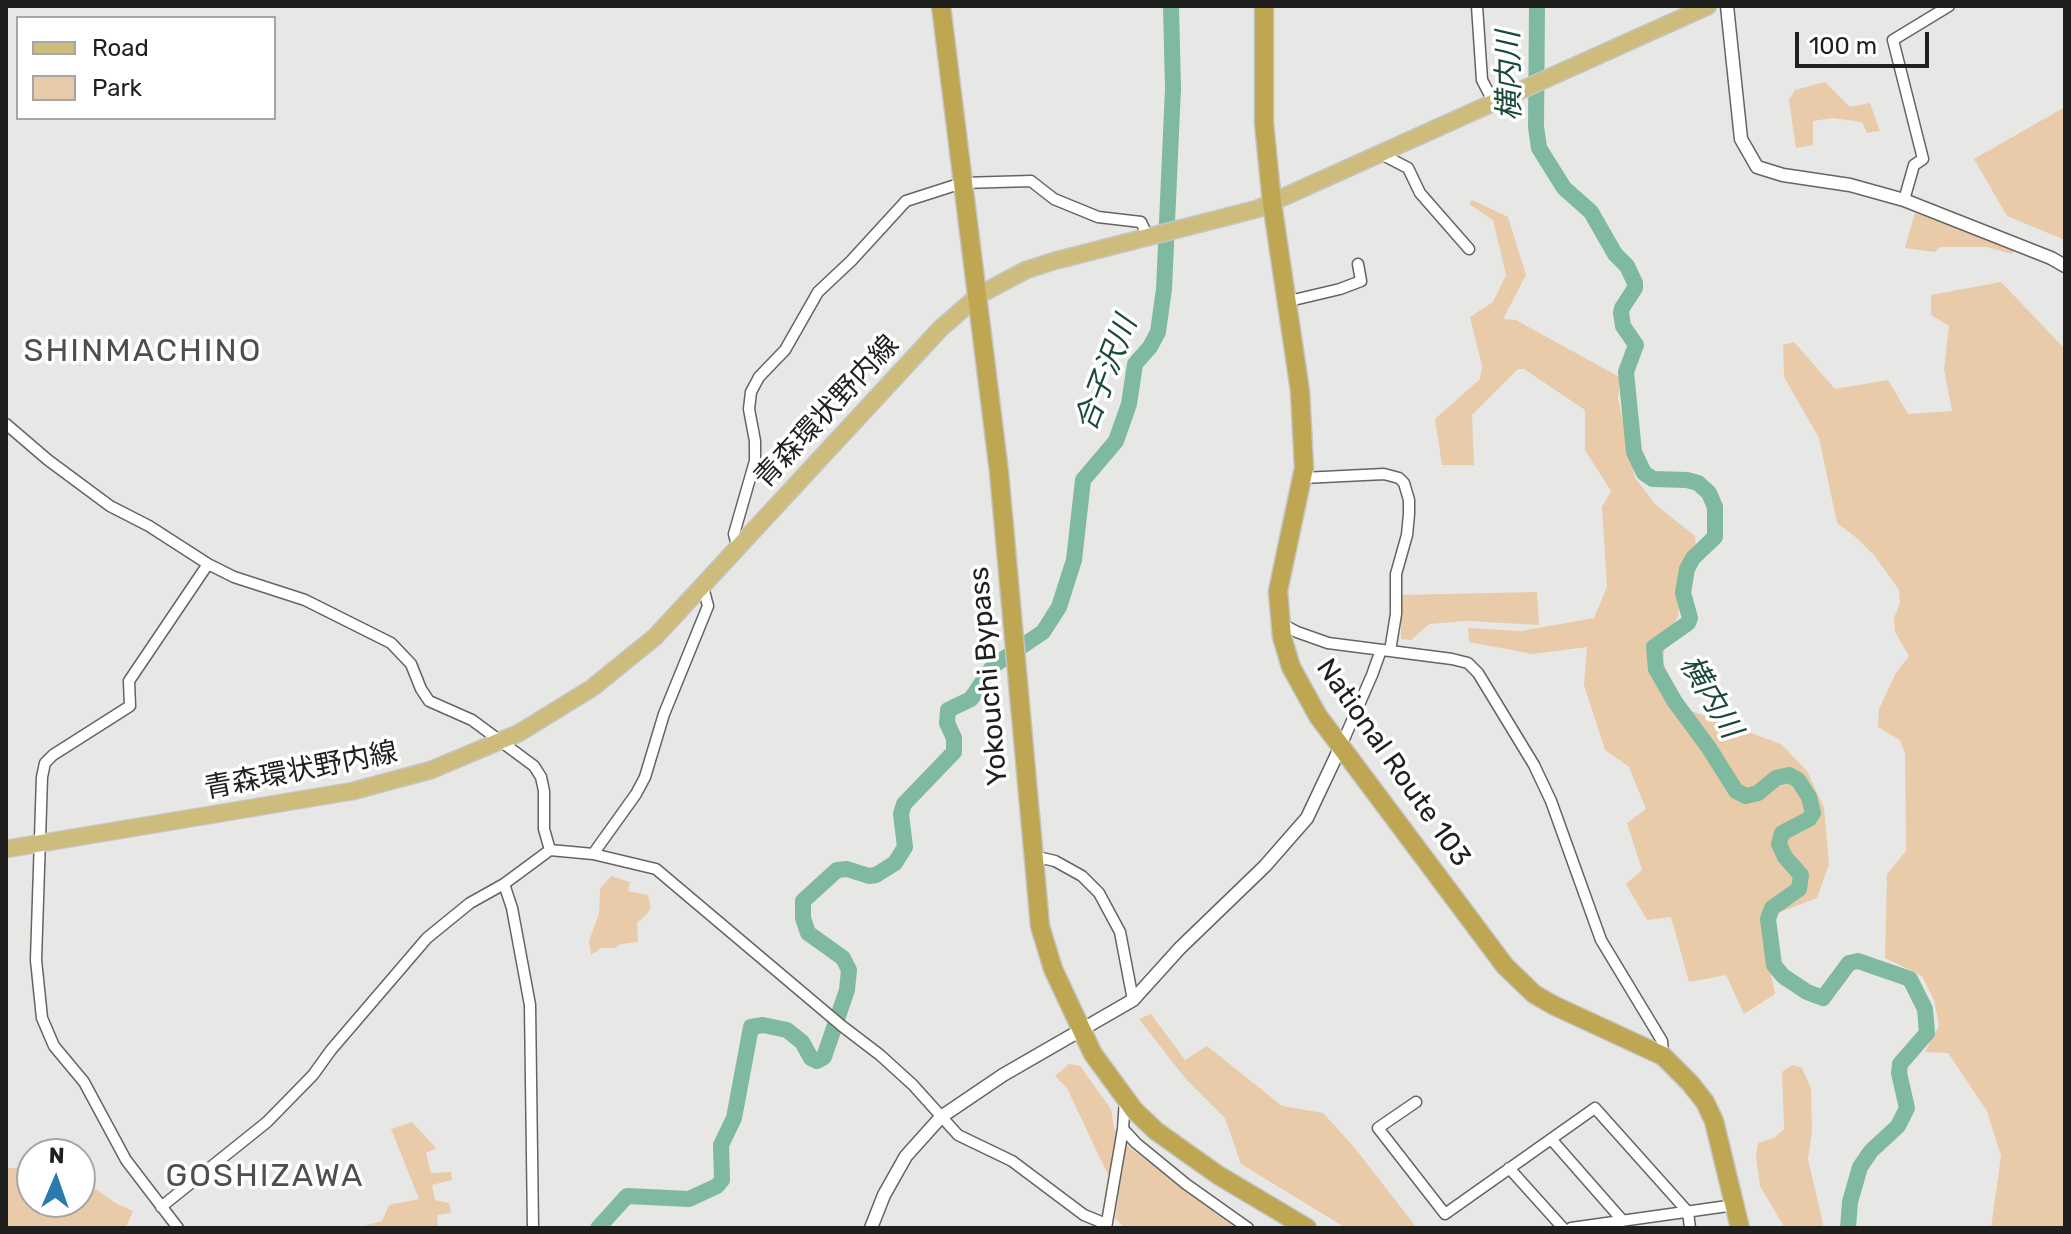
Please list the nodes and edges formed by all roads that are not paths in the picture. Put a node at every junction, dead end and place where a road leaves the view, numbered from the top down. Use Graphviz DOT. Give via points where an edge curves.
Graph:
graph roads {
  1 [pos="941,6"];
  2 [pos="1264,6"];
  3 [pos="1477,6"];
  4 [pos="1708,6"];
  5 [pos="1727,6"];
  6 [pos="1949,6"];
  7 [pos="1502,100"];
  8 [pos="1381,154"];
  9 [pos="962,183"];
  10 [pos="1904,200"];
  11 [pos="1272,203"];
  12 [pos="1151,236"];
  13 [pos="1469,249"];
  14 [pos="1358,264"];
  15 [pos="2065,266"];
  16 [pos="979,295"];
  17 [pos="1285,302"];
  18 [pos="6,424"];
  19 [pos="1303,478"];
  20 [pos="738,549"];
  21 [pos="208,564"];
  22 [pos="703,587"];
  23 [pos="1280,623"];
  24 [pos="1386,650"];
  25 [pos="500,741"];
  26 [pos="1341,746"];
  27 [pos="40,843"];
  28 [pos="6,849"];
  29 [pos="550,850"];
  30 [pos="593,854"];
  31 [pos="1033,856"];
  32 [pos="504,884"];
  33 [pos="1133,1000"];
  34 [pos="1082,1028"];
  35 [pos="1663,1056"];
  36 [pos="1125,1097"];
  37 [pos="1416,1102"];
  38 [pos="941,1117"];
  39 [pos="1123,1129"];
  40 [pos="1551,1139"];
  41 [pos="1509,1168"];
  42 [pos="1735,1205"];
  43 [pos="161,1207"];
  44 [pos="1688,1212"];
  45 [pos="1623,1221"];
  46 [pos="1646,1223"];
  47 [pos="1106,1226"];
  48 [pos="178,1228"];
  49 [pos="533,1228"];
  50 [pos="871,1228"];
  51 [pos="1248,1228"];
  52 [pos="1307,1228"];
  53 [pos="1563,1228"];
  54 [pos="1571,1228"];
  55 [pos="1690,1228"];
  56 [pos="1740,1228"];
  1 -- 9 [label="highway, Yokouchi Bypass"];
  2 -- 11 [label="highway, National Route 103" via="1264,123"];
  3 -- 7 [label="street" via="1482,80"];
  4 -- 7 [label="main road, 青森環状野内線"];
  5 -- 10 [label="street" via="1741,139 1757,167"];
  6 -- 10 [label="street" via="1893,40 1923,159 1914,165"];
  7 -- 8 [label="main road, 青森環状野内線"];
  8 -- 11 [label="main road, 青森環状野内線"];
  8 -- 13 [label="street" via="1408,168 1420,193"];
  9 -- 12 [label="street" via="1031,181 1054,199 1098,217 1141,222"];
  9 -- 16 [label="highway, Yokouchi Bypass"];
  9 -- 20 [label="street" via="906,201 896,210 818,292 785,350 759,377 749,409 755,461 734,534"];
  10 -- 15 [label="street"];
  11 -- 12 [label="main road, 青森環状野内線"];
  11 -- 17 [label="highway, National Route 103"];
  12 -- 16 [label="main road, 青森環状野内線" via="1026,270"];
  14 -- 17 [label="street" via="1361,281"];
  16 -- 20 [label="main road, 青森環状野内線" via="940,329"];
  16 -- 31 [label="highway, Yokouchi Bypass"];
  17 -- 19 [label="highway, National Route 103" via="1300,391"];
  18 -- 21 [label="street" via="110,506"];
  19 -- 23 [label="highway, National Route 103" via="1278,591"];
  19 -- 24 [label="street" via="1384,474 1404,483 1409,500 1407,535"];
  20 -- 22 [label="main road, 青森環状野内線"];
  21 -- 25 [label="street" via="305,600 391,643 411,664 429,701 472,720"];
  21 -- 27 [label="street" via="129,681 130,706 45,763"];
  22 -- 25 [label="main road, 青森環状野内線" via="655,637 592,688"];
  22 -- 30 [label="street" via="708,606 645,777"];
  23 -- 24 [label="street" via="1328,643"];
  23 -- 26 [label="highway, National Route 103" via="1300,687"];
  24 -- 26 [label="street"];
  24 -- 35 [label="street" via="1460,661 1478,673 1534,765 1601,940 1662,1041"];
  25 -- 27 [label="main road, 青森環状野内線" via="431,770 353,791"];
  25 -- 29 [label="street" via="541,777"];
  26 -- 33 [label="street" via="1294,836"];
  26 -- 35 [label="highway, National Route 103" via="1522,984 1553,1005"];
  27 -- 28 [label="main road, 青森環状野内線"];
  27 -- 43 [label="street" via="36,960 47,1034 84,1082 126,1160"];
  29 -- 30 [label="street"];
  29 -- 32 [label="street"];
  30 -- 38 [label="street" via="656,869 880,1055"];
  31 -- 33 [label="street" via="1082,876 1099,893 1120,932"];
  31 -- 34 [label="highway, Yokouchi Bypass" via="1040,926 1053,969"];
  32 -- 43 [label="street" via="427,938 267,1122"];
  32 -- 49 [label="street" via="530,1005"];
  33 -- 34 [label="street"];
  34 -- 36 [label="highway, Yokouchi Bypass" via="1093,1054"];
  34 -- 38 [label="street"];
  35 -- 42 [label="highway, National Route 103" via="1705,1102"];
  36 -- 39 [label="street"];
  36 -- 52 [label="highway, Yokouchi Bypass" via="1183,1151"];
  37 -- 41 [label="street" via="1378,1128 1445,1214"];
  38 -- 47 [label="street" via="958,1135 1012,1161"];
  38 -- 50 [label="street" via="901,1164"];
  39 -- 47 [label="street"];
  39 -- 51 [label="street" via="1186,1184"];
  40 -- 41 [label="street"];
  40 -- 44 [label="street" via="1595,1108"];
  40 -- 45 [label="street"];
  41 -- 53 [label="street"];
  42 -- 44 [label="street"];
  42 -- 56 [label="highway, National Route 103"];
  43 -- 48 [label="street"];
  44 -- 46 [label="street"];
  44 -- 55 [label="street"];
  45 -- 46 [label="street"];
  45 -- 54 [label="street"];
}
